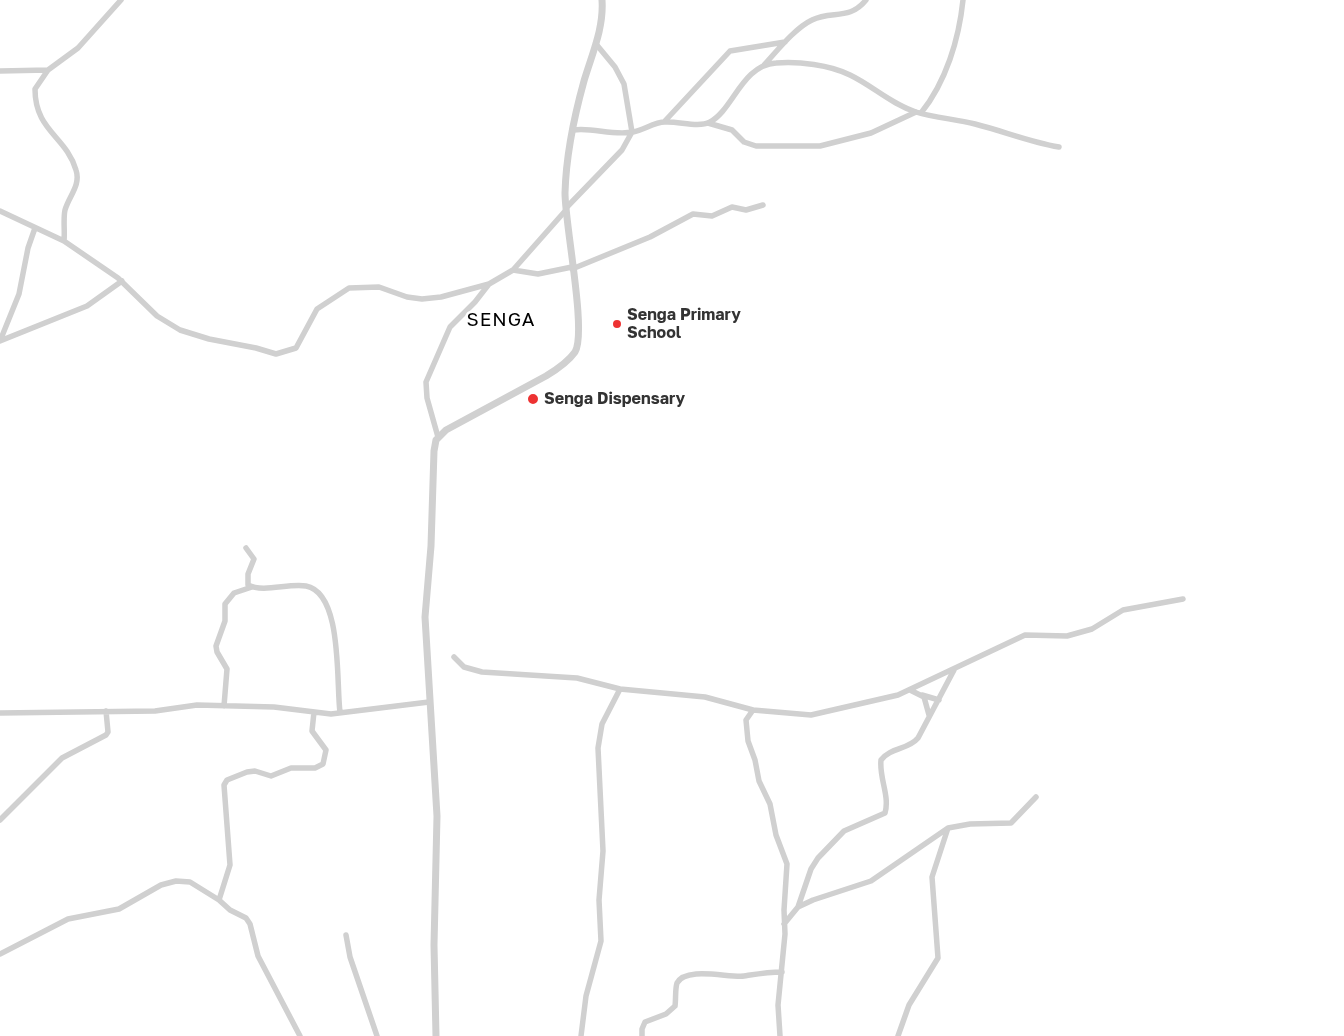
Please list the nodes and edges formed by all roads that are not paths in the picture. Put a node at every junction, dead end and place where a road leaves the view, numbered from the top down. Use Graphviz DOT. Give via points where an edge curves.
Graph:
graph roads {
  1 [pos="121,0"];
  2 [pos="602,0"];
  3 [pos="866,0"];
  4 [pos="963,0"];
  5 [pos="785,42"];
  6 [pos="596,44"];
  7 [pos="764,65"];
  8 [pos="48,70"];
  9 [pos="0,71"];
  10 [pos="919,113"];
  11 [pos="664,122"];
  12 [pos="708,123"];
  13 [pos="573,130"];
  14 [pos="632,132"];
  15 [pos="1059,147"];
  16 [pos="763,206"];
  17 [pos="566,209"];
  18 [pos="0,211"];
  19 [pos="35,228"];
  20 [pos="64,241"];
  21 [pos="572,268"];
  22 [pos="513,270"];
  23 [pos="122,281"];
  24 [pos="489,284"];
  25 [pos="0,342"];
  26 [pos="438,437"];
  27 [pos="246,548"];
  28 [pos="252,587"];
  29 [pos="1184,599"];
  30 [pos="454,657"];
  31 [pos="954,670"];
  32 [pos="620,689"];
  33 [pos="910,690"];
  34 [pos="920,694"];
  35 [pos="939,700"];
  36 [pos="429,702"];
  37 [pos="224,706"];
  38 [pos="753,710"];
  39 [pos="106,711"];
  40 [pos="314,712"];
  41 [pos="340,712"];
  42 [pos="0,713"];
  43 [pos="929,715"];
  44 [pos="1036,798"];
  45 [pos="0,820"];
  46 [pos="948,828"];
  47 [pos="219,900"];
  48 [pos="798,907"];
  49 [pos="784,924"];
  50 [pos="346,934"];
  51 [pos="0,954"];
  52 [pos="782,972"];
  53 [pos="300,1036"];
  54 [pos="377,1036"];
  55 [pos="436,1036"];
  56 [pos="581,1036"];
  57 [pos="642,1036"];
  58 [pos="780,1036"];
  59 [pos="898,1036"];
  1 -- 8 [label="street" via="78,48"];
  2 -- 6 [label="street" via="603,17"];
  3 -- 5 [label="street" via="849,13 808,22"];
  4 -- 10 [label="street" via="955,48 934,94"];
  5 -- 7 [label="street"];
  5 -- 11 [label="street" via="730,51"];
  6 -- 13 [label="street"];
  6 -- 14 [label="street" via="624,84"];
  7 -- 10 [label="street" via="795,64 837,70 898,105"];
  7 -- 12 [label="street"];
  8 -- 9 [label="street"];
  8 -- 20 [label="street" via="35,89 38,112 74,165 78,178 65,211"];
  10 -- 12 [label="street" via="872,133 820,146 756,146 744,142 732,130"];
  10 -- 15 [label="street" via="973,123"];
  11 -- 12 [label="street"];
  11 -- 14 [label="street"];
  13 -- 14 [label="street"];
  13 -- 17 [label="street"];
  14 -- 17 [label="street" via="622,150"];
  16 -- 21 [label="street" via="746,210 732,207 712,216 693,214 650,237"];
  17 -- 21 [label="street"];
  17 -- 22 [label="street"];
  18 -- 19 [label="street"];
  19 -- 20 [label="street"];
  19 -- 25 [label="street" via="19,294"];
  20 -- 23 [label="street"];
  21 -- 22 [label="street" via="538,274"];
  21 -- 26 [label="street" via="580,332 571,357 546,376"];
  22 -- 24 [label="street"];
  23 -- 24 [label="street" via="157,316 180,330 276,354 296,348 318,309 349,288 379,287 422,299"];
  23 -- 25 [label="street" via="87,306"];
  24 -- 26 [label="street" via="450,327 426,382"];
  26 -- 36 [label="street" via="434,451 431,546 426,586"];
  27 -- 28 [label="street" via="254,559 247,578 248,585"];
  28 -- 37 [label="street" via="234,593 225,604 225,621 216,646 227,669"];
  28 -- 41 [label="street" via="304,586 317,590 325,599 335,638"];
  29 -- 31 [label="street" via="1123,610 1098,626 1067,636 1025,635"];
  30 -- 32 [label="street" via="464,667 482,672 576,678"];
  31 -- 33 [label="street"];
  31 -- 35 [label="street"];
  32 -- 38 [label="street" via="705,697"];
  32 -- 56 [label="street" via="602,724 598,748 603,851 599,900 601,941 586,996"];
  33 -- 34 [label="street"];
  33 -- 38 [label="street" via="819,714"];
  34 -- 35 [label="street"];
  34 -- 43 [label="street" via="926,701"];
  35 -- 43 [label="street"];
  36 -- 41 [label="street"];
  36 -- 55 [label="street" via="437,816"];
  37 -- 39 [label="street"];
  37 -- 40 [label="street"];
  38 -- 49 [label="street" via="746,720 748,741 787,864"];
  39 -- 42 [label="street"];
  39 -- 45 [label="street" via="106,735 62,758"];
  40 -- 41 [label="street"];
  40 -- 47 [label="street" via="312,731 326,750 323,764 315,768 290,768 271,776 247,772 227,780 224,785 230,865"];
  43 -- 48 [label="street" via="913,744 893,750 881,760 885,813 839,836 811,869"];
  44 -- 46 [label="street" via="1011,823 977,823"];
  46 -- 48 [label="street" via="871,881"];
  46 -- 59 [label="street" via="931,890 938,958 909,1005"];
  47 -- 51 [label="street" via="190,882 176,881 161,885 119,909 68,919"];
  47 -- 53 [label="street" via="250,924 258,956"];
  48 -- 49 [label="street"];
  49 -- 52 [label="street"];
  50 -- 54 [label="street" via="350,957"];
  52 -- 57 [label="street" via="743,976 700,973 681,979 677,984 675,1006 666,1014 645,1022"];
  52 -- 58 [label="street" via="778,1005"];
}
